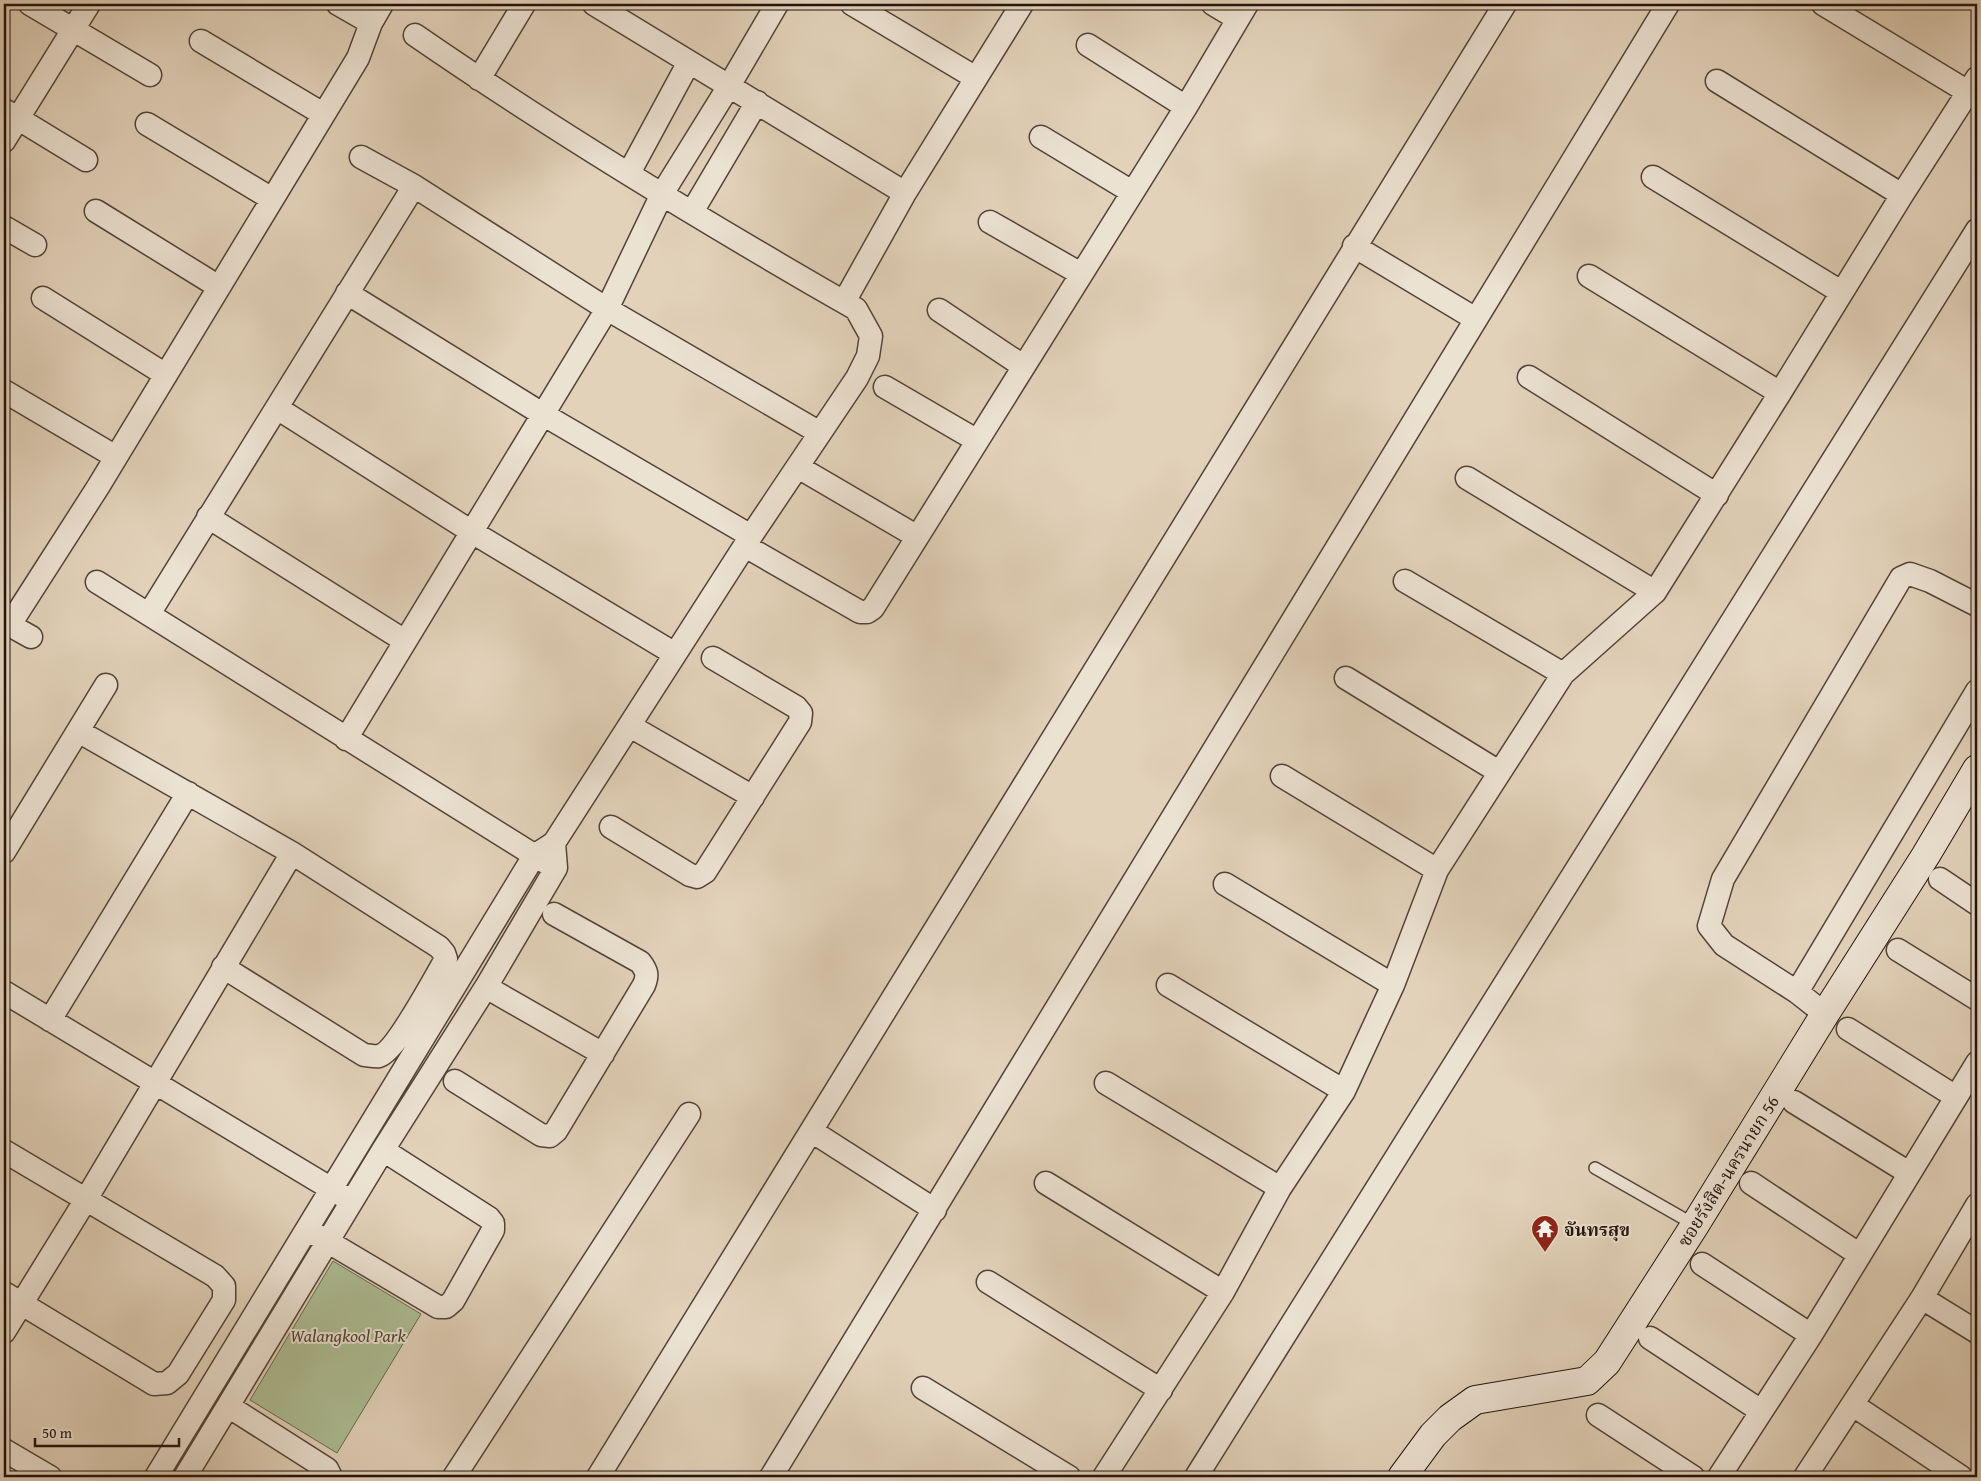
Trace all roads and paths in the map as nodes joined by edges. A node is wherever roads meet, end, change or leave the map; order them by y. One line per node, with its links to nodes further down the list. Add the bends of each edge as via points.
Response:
1 (30, 4): 16 (street)
2 (89, 4): 16 (street)
3 (338, 4): 15 (street)
4 (382, 4): 15 (street)
5 (524, 4): 23 (street)
6 (594, 4): 20 (street)
7 (778, 4): 26 (street)
8 (852, 4): 22 (street)
9 (1022, 4): 22 (street)
10 (1213, 4): 14 (street)
11 (1504, 4): 50 (street)
12 (1668, 4): 60 (street)
13 (1823, 4): 25 (street)
14 (1243, 12): 28 (street)
15 (371, 24): 30 (street, via 358,58)
16 (73, 30): 21 (street); 29 (street)
17 (415, 35): 23 (street)
18 (201, 41): 30 (street)
19 (1088, 45): 28 (street)
20 (689, 62): 26 (street); 36 (street)
21 (150, 75)
22 (976, 78): 40 (street)
23 (479, 79): 36 (street)
24 (1717, 81): 42 (street)
25 (1973, 85): 42 (street)
26 (729, 86): 27 (street); 41 (street)
27 (756, 102): 40 (street); 45 (street)
28 (1186, 107): 39 (street)
29 (11, 114): 33 (street); 35 (street)
30 (324, 114): 43 (street)
31 (147, 124): 43 (street)
32 (1041, 138): 39 (street)
33 (4, 141)
34 (361, 157): 38 (street)
35 (86, 160)
36 (629, 174): 41 (street)
37 (1653, 177): 54 (street)
38 (414, 186): 55 (street); 58 (street)
39 (1132, 192): 51 (street)
40 (905, 193): 57 (street)
41 (662, 194): 45 (street); 58 (street)
42 (1902, 195): 54 (street)
43 (272, 199): 53 (street)
44 (96, 211): 53 (street)
45 (692, 212): 57 (street)
46 (990, 222): 51 (street)
47 (4, 228): 49 (street)
48 (1977, 230): 174 (street)
49 (35, 245)
50 (1354, 246): 60 (street); 132 (street)
51 (1080, 274): 61 (street)
52 (1590, 276): 66 (street)
53 (219, 287): 62 (street)
54 (1841, 292): 66 (street)
55 (347, 293): 67 (street); 68 (street)
56 (43, 298): 62 (street)
57 (844, 302): 69 (street, via 856,309 872,336 868,356)
58 (607, 309): 68 (street); 69 (street)
59 (939, 310): 61 (street)
60 (1474, 318): 144 (street)
61 (1023, 366): 70 (street)
62 (166, 375): 71 (street)
63 (1529, 376): 74 (street)
64 (885, 387): 70 (street)
65 (4, 391): 71 (street)
66 (1780, 393): 74 (street)
67 (276, 408): 75 (street); 76 (street)
68 (544, 415): 76 (street); 78 (street)
69 (820, 433): 72 (street)
70 (976, 440): 77 (street)
71 (116, 457): 84 (street)
72 (798, 467): 77 (street); 78 (street)
73 (1467, 478): 81 (street)
74 (1717, 495): 81 (street)
75 (208, 517): 83 (street); 86 (street)
76 (472, 532): 86 (street); 87 (street)
77 (916, 536): 78 (street, via 873,608 867,612 860,612)
78 (748, 541): 87 (street)
79 (1405, 581): 89 (street)
80 (97, 582): 83 (street)
81 (1655, 592): 89 (street)
82 (1977, 605): 118 (street, via 1930,581 1910,574 1901,578 1723,879 1709,926 1724,945)
83 (149, 614): 95 (street)
84 (7, 624): 85 (street)
85 (31, 637)
86 (406, 641): 95 (street)
87 (675, 654): 93 (street)
88 (714, 658): 100 (street, via 801,713 800,722)
89 (1563, 674): 97 (street)
90 (1346, 678): 97 (street)
91 (106, 684): 94 (street)
92 (1977, 691): 118 (street)
93 (630, 726): 100 (street); 102 (street)
94 (78, 731): 99 (street); 103 (street)
95 (346, 739): 105 (street)
96 (1977, 769): 120 (street, ซอยรังสิต-นครนายก 56)
97 (1499, 772): 107 (street)
98 (1282, 776): 107 (street)
99 (188, 793): 104 (street); 121 (street)
100 (753, 796): 101 (street, via 705,872 697,876 690,875)
101 (611, 827)
102 (554, 843): 105 (street); 106 (street)
103 (4, 852)
104 (292, 853): 113 (street); 113 (street, via 444,953 446,959 403,1031 389,1050 379,1056 364,1055)
105 (534, 856): 106 (street); 140 (street)
106 (556, 868): 116 (street)
107 (1437, 870): 114 (street)
108 (1940, 879): 110 (street)
109 (1225, 884): 114 (street)
110 (1977, 904)
111 (554, 914): 123 (street, via 640,962 646,969 648,976 644,985)
112 (1898, 950): 119 (street)
113 (223, 967): 126 (street)
114 (1393, 984): 128 (street)
115 (1168, 985): 128 (street)
116 (486, 987): 123 (street); 133 (street)
117 (4, 992): 121 (street)
118 (1797, 992): 120 (street)
119 (1977, 999)
120 (1825, 1014): 145 (street, ซอยรังสิต-นครนายก 56)
121 (50, 1020): 126 (street)
122 (1848, 1029): 129 (street)
123 (603, 1054): 125 (street, via 550,1136 541,1135)
124 (1977, 1063): 129 (street)
125 (455, 1081)
126 (154, 1083): 140 (street); 141 (street)
127 (1106, 1083): 139 (street)
128 (1344, 1091): 139 (street)
129 (1956, 1097): 136 (street)
130 (1794, 1102): 136 (street)
131 (689, 1114): 169 (street)
132 (813, 1132): 144 (street); 170 (street)
133 (383, 1150): 142 (street); 147 (street, via 493,1223 493,1230 453,1301 446,1307 438,1307)
134 (4, 1151): 141 (street)
135 (1595, 1168): 145 (lane)
136 (1909, 1173): 148 (street)
137 (1046, 1183): 151 (street)
138 (1751, 1183): 148 (street)
139 (1280, 1188): 151 (street)
140 (332, 1189): 142 (street); 146 (street)
141 (85, 1201): 152 (street); 152 (street, via 215,1276 224,1286 224,1300 178,1374 167,1383 154,1384)
142 (352, 1201): 147 (street)
143 (1977, 1206): 153 (street)
144 (935, 1210): 171 (street)
145 (1695, 1225): 175 (street, ซอยรังสิต-นครนายก 56, via 1607,1362 1587,1380 1475,1400 1433,1435)
146 (307, 1229): 147 (street); 166 (street)
147 (328, 1241): 161 (street)
148 (1860, 1255): 156 (street)
149 (1702, 1264): 156 (street)
150 (988, 1282): 159 (street)
151 (1223, 1292): 159 (street)
152 (12, 1298): 154 (street)
153 (1922, 1298): 155 (street); 160 (street)
154 (4, 1332)
155 (1977, 1332)
156 (1811, 1335): 162 (street)
157 (1650, 1338): 162 (street)
158 (923, 1388): 172 (street)
159 (1161, 1390): 173 (street)
160 (1853, 1405): 178 (street); 179 (street)
161 (228, 1406): 167 (street); 168 (street, via 327,1469)
162 (1761, 1411): 177 (street)
163 (1598, 1414): 176 (street)
164 (4, 1450): 165 (street)
165 (50, 1477)
166 (156, 1477)
167 (185, 1477)
168 (331, 1477)
169 (454, 1477)
170 (598, 1477)
171 (771, 1477)
172 (1069, 1477)
173 (1104, 1477)
174 (1196, 1477)
175 (1402, 1477)
176 (1693, 1477)
177 (1719, 1477)
178 (1805, 1477)
179 (1962, 1477)

